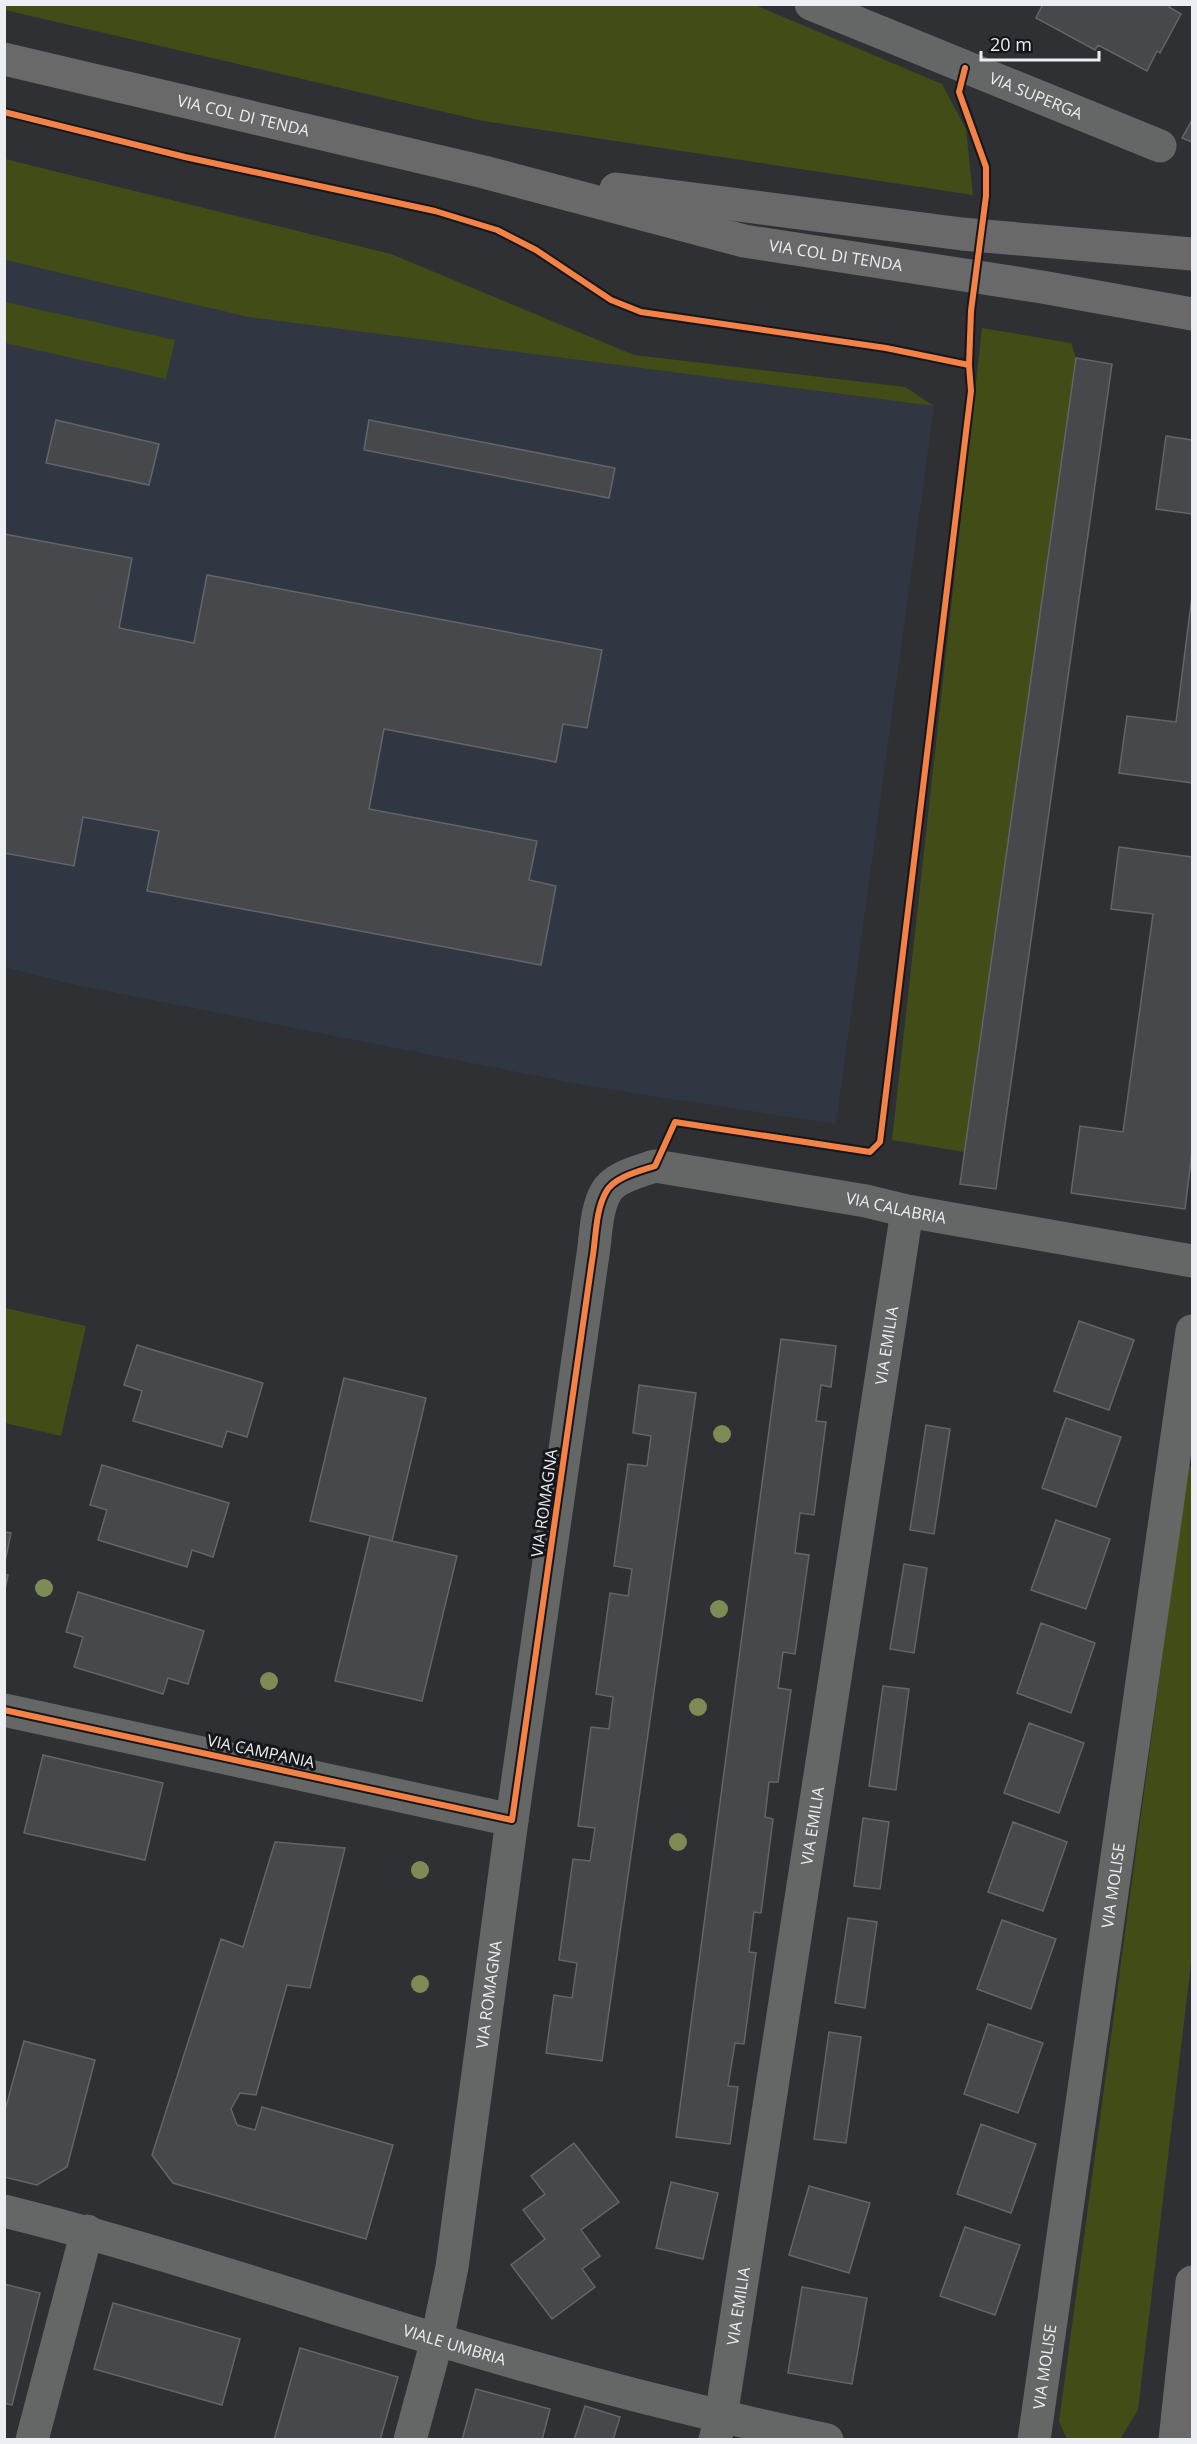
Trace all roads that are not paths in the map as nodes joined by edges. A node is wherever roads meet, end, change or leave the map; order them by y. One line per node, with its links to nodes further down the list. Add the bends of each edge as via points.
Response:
1 (811, 4): 3 (street, VIA SUPERGA)
2 (4, 59): 4 (main road, VIA COL DI TENDA)
3 (1160, 146)
4 (484, 172): 5 (main road, VIA COL DI TENDA, via 962,234); 6 (main road, VIA COL DI TENDA, via 744,241)
5 (1192, 254)
6 (1192, 314)
7 (606, 1191): 8 (street, VIA CALABRIA, via 622,1178 655,1166); 12 (street, VIA ROMAGNA, via 592,1262)
8 (907, 1211): 9 (street, VIA CALABRIA); 17 (street, VIA EMILIA)
9 (1192, 1261)
10 (1192, 1331): 21 (street, VIA MOLISE)
11 (4, 1710): 12 (street, VIA CAMPANIA)
12 (512, 1820): 16 (street, VIA ROMAGNA, via 452,2267)
13 (4, 2211): 14 (street, VIALE UMBRIA)
14 (87, 2231): 16 (street, VIALE UMBRIA); 18 (street)
15 (1192, 2282): 22 (main road)
16 (437, 2340): 17 (street, VIALE UMBRIA); 19 (street, VIA ROMAGNA)
17 (718, 2428): 20 (street, VIALE UMBRIA)
18 (32, 2439)
19 (410, 2439)
20 (827, 2439)
21 (1034, 2439)
22 (1175, 2439)

